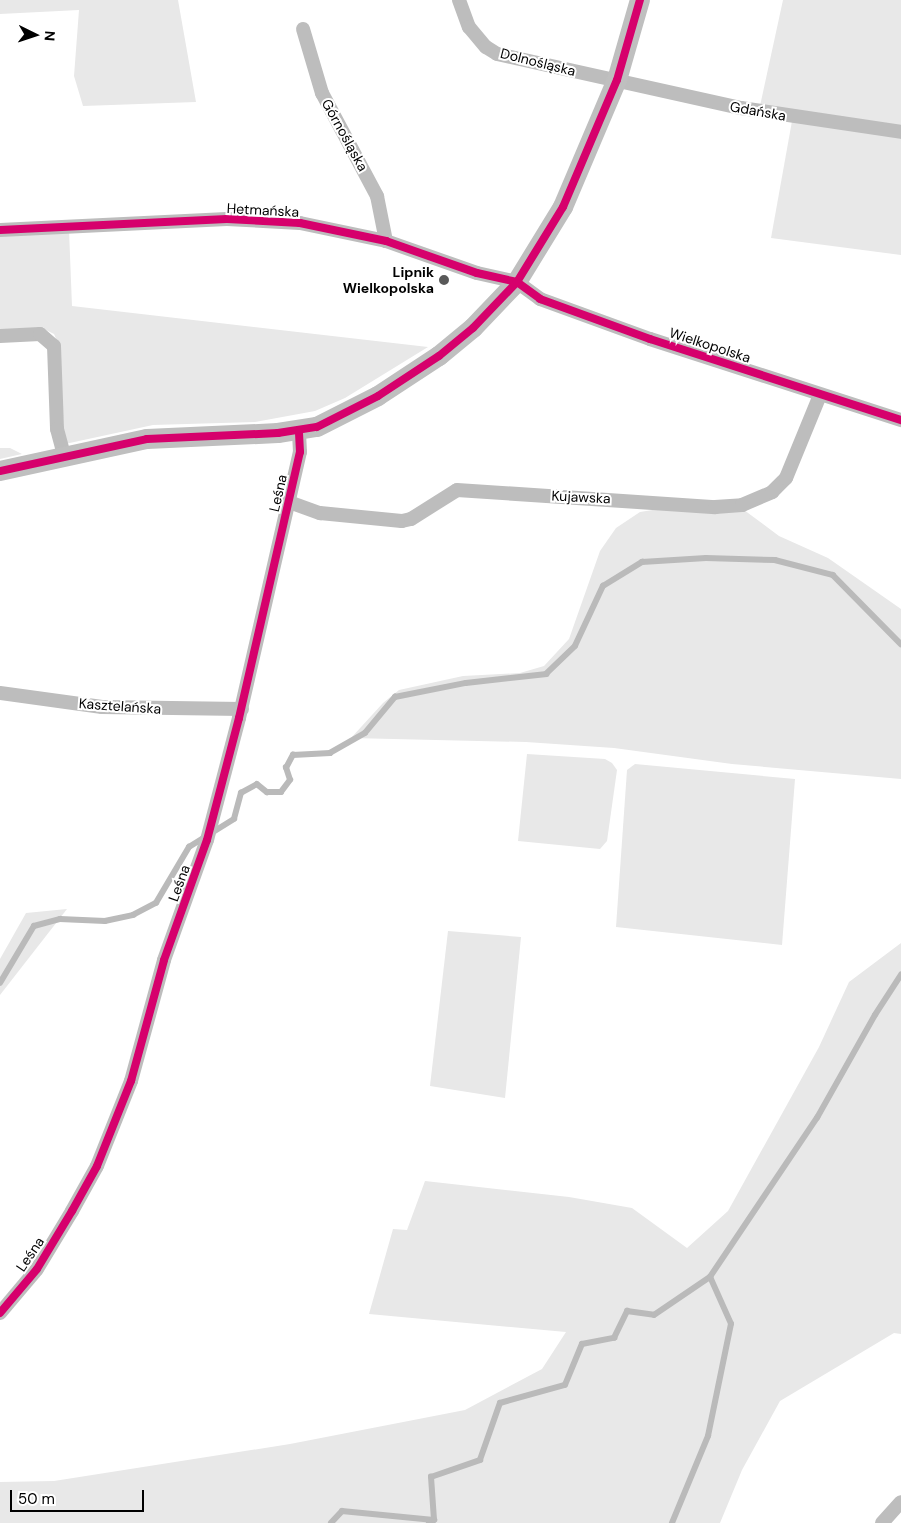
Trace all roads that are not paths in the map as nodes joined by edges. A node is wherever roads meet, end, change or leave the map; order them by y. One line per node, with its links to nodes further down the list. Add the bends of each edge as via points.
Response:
1 (459, 0): 4 (street, Dolnośląska, via 472,32 498,54)
2 (640, 0): 4 (street)
3 (303, 29): 7 (street, Górnośląska, via 322,93 377,196)
4 (617, 80): 5 (street, Gdańska, via 741,108); 8 (street, via 563,207)
5 (901, 132)
6 (0, 230): 7 (street, Hetmańska, via 228,219 300,223)
7 (386, 241): 8 (street, Hetmańska)
8 (517, 282): 10 (street, Wielkopolska, via 540,299); 12 (street, via 473,328 412,375 343,416)
9 (0, 336): 13 (street, via 40,334 54,346 57,429)
10 (820, 395): 11 (street, Wielkopolska); 15 (street, Kujawska, via 786,478 772,492 742,505 715,507 457,490 411,519 402,521 320,513)
11 (901, 420)
12 (299, 431): 13 (street, via 147,438); 15 (street, Leśna, via 300,452)
13 (64, 456): 14 (street)
14 (0, 472)
15 (289, 502): 17 (street, Leśna)
16 (0, 693): 17 (street, Kasztelańska, via 102,707)
17 (242, 710): 18 (street, Leśna, via 213,820 164,960 131,1081 100,1159 37,1269)
18 (0, 1313)
19 (901, 1502): 20 (street)
20 (882, 1523)

